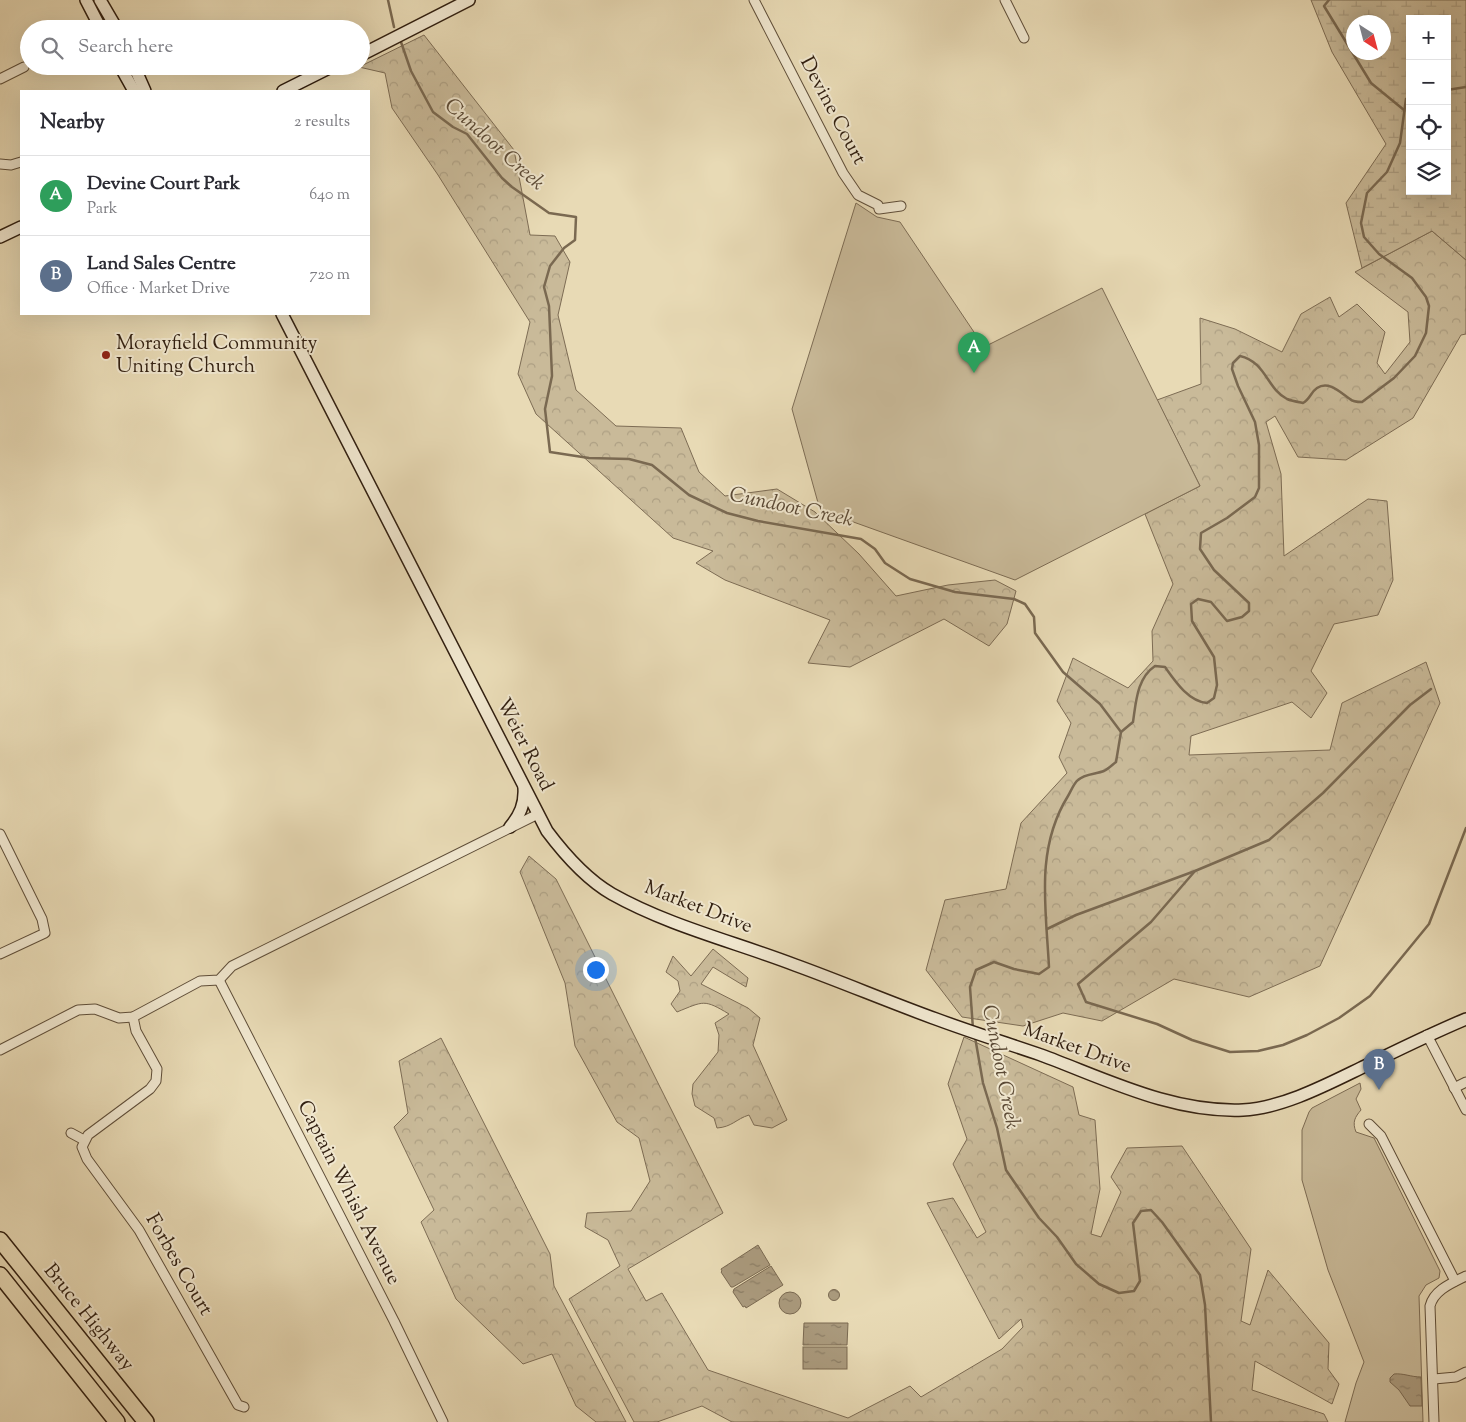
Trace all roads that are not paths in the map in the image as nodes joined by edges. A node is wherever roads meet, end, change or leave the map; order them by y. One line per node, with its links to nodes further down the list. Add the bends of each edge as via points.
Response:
1 (86, 0): 6 (street)
2 (100, 0): 7 (street)
3 (469, 0): 9 (street)
4 (754, 0): 22 (street, Devine Court, via 843,173 858,195 878,204 879,209)
5 (1004, 0): 8 (street)
6 (96, 20)
7 (112, 20)
8 (1024, 38)
9 (370, 50)
10 (20, 69): 15 (street)
11 (125, 75): 16 (street)
12 (138, 75): 17 (street)
13 (315, 75): 18 (street)
14 (324, 75): 19 (street)
15 (0, 80)
16 (133, 90)
17 (145, 90)
18 (285, 90)
19 (295, 90)
20 (20, 162): 21 (street)
21 (0, 164)
22 (901, 206)
23 (20, 227): 24 (street)
24 (0, 237)
25 (283, 315): 26 (street, Weier Road)
26 (523, 786): 27 (street, Weier Road); 28 (street, via 522,808)
27 (538, 814): 28 (street, Weier Road); 34 (street, Market Drive, via 547,831 579,868 610,892 651,913 1162,1100 1208,1109 1245,1110 1285,1102)
28 (510, 827): 31 (street, Weier Road, via 232,966)
29 (0, 834): 30 (street, via 46,933)
30 (0, 954)
31 (219, 980): 32 (street, via 200,981); 51 (street, Captain Whish Avenue)
32 (133, 1017): 35 (street, via 118,1018 95,1009 78,1010); 41 (street, via 136,1031 157,1069 156,1081)
33 (1466, 1020): 34 (street, Market Drive)
34 (1427, 1035): 37 (street)
35 (0, 1050)
36 (1466, 1082): 37 (street)
37 (1454, 1088): 38 (street)
38 (1466, 1110)
39 (1369, 1124): 45 (street, via 1381,1136)
40 (71, 1133): 41 (street)
41 (84, 1140): 48 (street, Forbes Court, via 82,1146 87,1159 139,1230 238,1405)
42 (0, 1240): 50 (highway, Bruce Highway)
43 (0, 1275): 49 (highway, Bruce Highway)
44 (1466, 1276): 45 (street)
45 (1455, 1281): 47 (street, via 1439,1291 1430,1306)
46 (1466, 1372): 47 (street, via 1456,1377)
47 (1434, 1379): 52 (street)
48 (244, 1407)
49 (117, 1422)
50 (146, 1422)
51 (443, 1422)
52 (1434, 1422)

